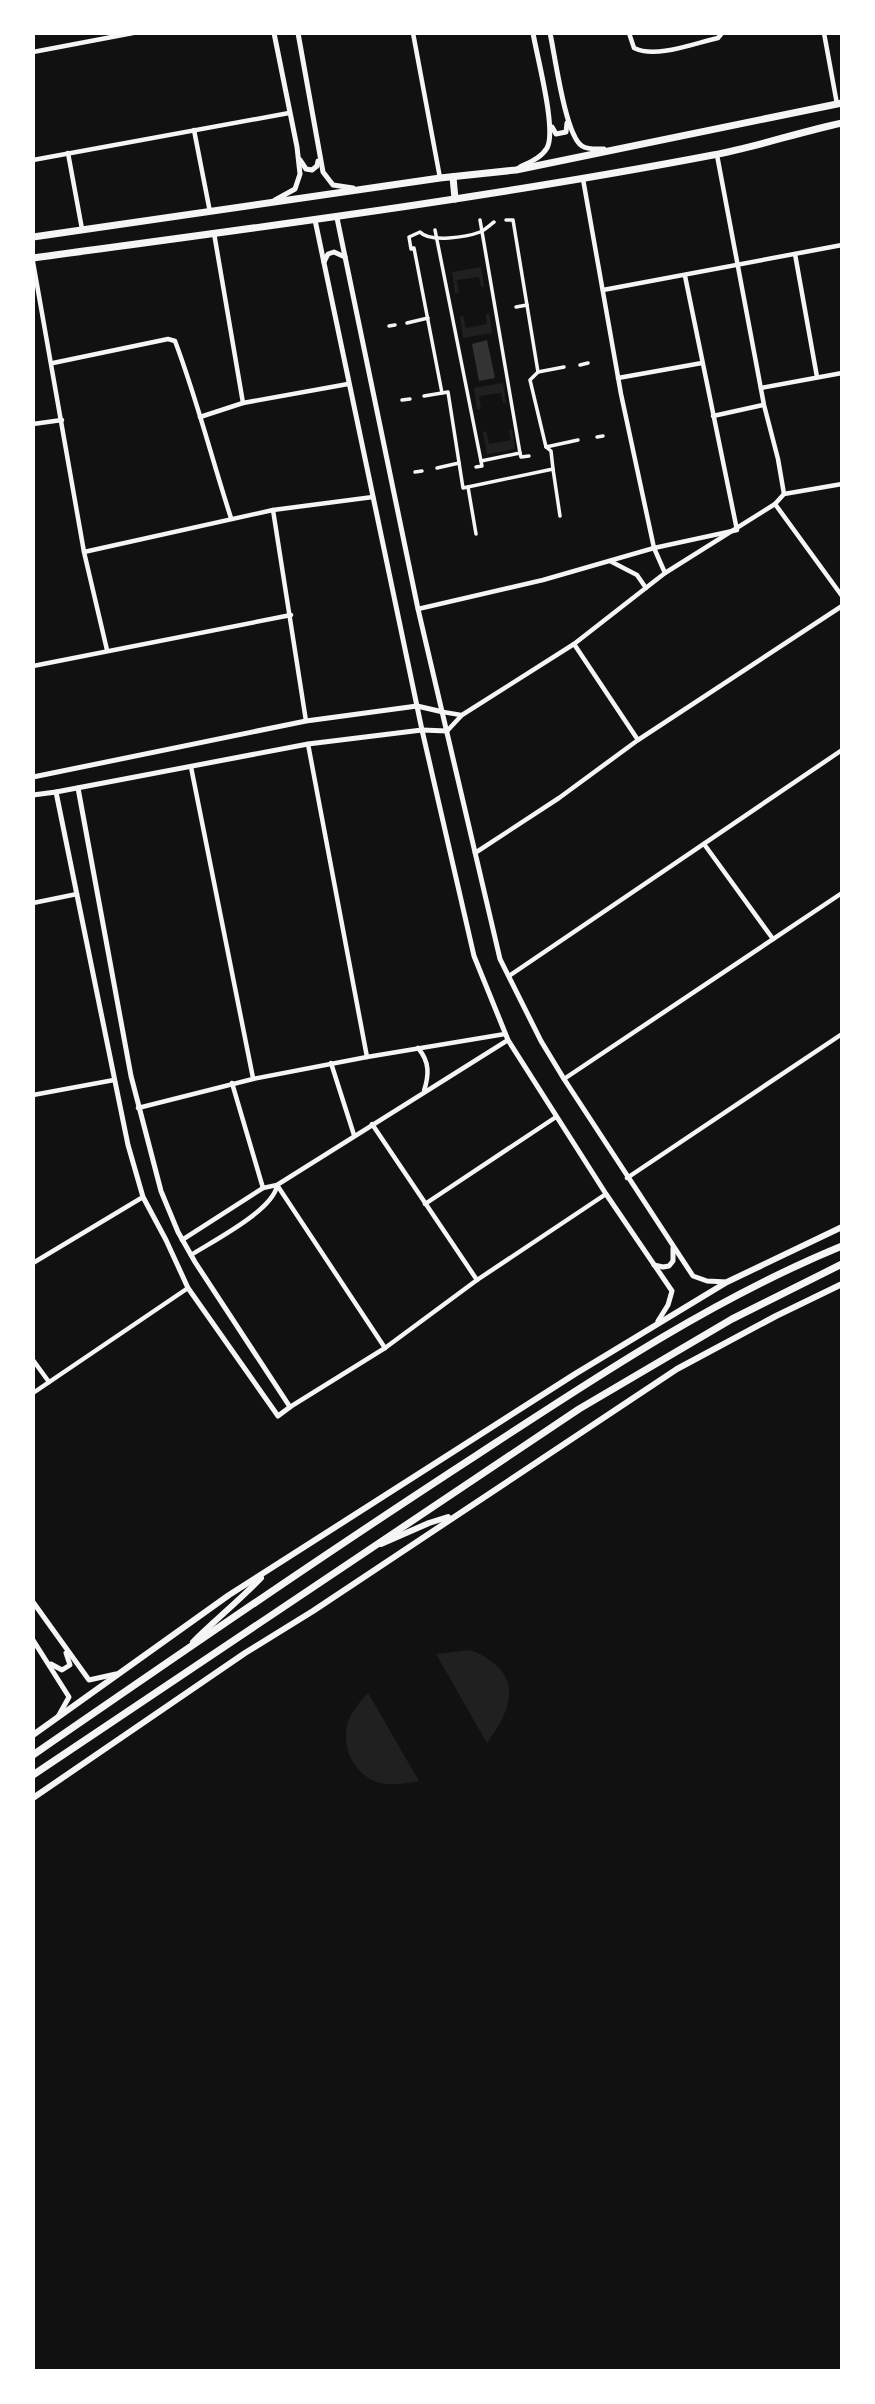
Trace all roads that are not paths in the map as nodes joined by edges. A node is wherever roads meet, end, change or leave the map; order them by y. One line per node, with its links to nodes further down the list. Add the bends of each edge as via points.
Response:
1 (134, 33): 10 (street)
2 (274, 33): 14 (street)
3 (298, 33): 18 (street)
4 (414, 33): 26 (street)
5 (533, 33): 15 (street)
6 (551, 33): 13 (street)
7 (629, 33): 8 (street, via 634,48 642,52 719,38)
8 (722, 33)
9 (824, 33): 12 (street)
10 (108, 36): 11 (street)
11 (33, 52)
12 (839, 103): 20 (main road)
13 (565, 106): 15 (street, via 567,128 562,135 553,130); 20 (street, via 581,146)
14 (289, 113): 17 (street); 19 (street)
15 (548, 114): 24 (street, via 547,149)
16 (842, 123): 22 (main road)
17 (194, 130): 21 (street); 31 (street)
18 (317, 142): 19 (street, via 317,166 312,170 301,162); 28 (street, via 323,172 333,185)
19 (297, 147): 30 (street, via 299,182)
20 (621, 149): 24 (main road)
21 (68, 153): 23 (street); 37 (street)
22 (717, 154): 27 (main road); 48 (street)
23 (33, 160)
24 (516, 170): 25 (main road)
25 (453, 177): 26 (main road); 29 (main road)
26 (439, 178): 28 (main road)
27 (583, 179): 29 (main road); 52 (street)
28 (370, 190): 30 (main road)
29 (455, 199): 32 (main road)
30 (273, 202): 31 (main road)
31 (210, 212): 37 (main road)
32 (337, 218): 33 (main road); 45 (street)
33 (315, 219): 40 (main road); 47 (street)
34 (480, 220): 39 (street)
35 (506, 220): 53 (street, via 513,220)
36 (495, 222): 39 (street)
37 (82, 229): 41 (main road)
38 (435, 230): 42 (street)
39 (482, 231): 42 (street); 68 (street)
40 (214, 233): 46 (main road); 74 (street)
41 (33, 237)
42 (437, 239): 49 (street); 55 (street, via 420,232 409,237)
43 (842, 245): 44 (street)
44 (795, 254): 48 (street); 64 (street)
45 (345, 257): 47 (street, via 334,251); 112 (street)
46 (33, 260): 57 (street)
47 (324, 264): 67 (street)
48 (738, 265): 51 (street); 69 (street)
49 (443, 270): 50 (street); 88 (street)
50 (437, 271)
51 (685, 276): 52 (street); 59 (street)
52 (603, 290): 65 (street)
53 (527, 305): 54 (street); 62 (street)
54 (516, 307)
55 (430, 322): 56 (street); 70 (street)
56 (407, 323)
57 (53, 363): 77 (street, via 175,341); 78 (street)
58 (588, 363): 60 (street)
59 (702, 363): 65 (street); 76 (street)
60 (580, 365)
61 (564, 367): 62 (street)
62 (538, 372): 83 (street, via 530,380)
63 (842, 373): 64 (street)
64 (817, 377): 69 (street)
65 (618, 378): 105 (street)
66 (515, 383): 68 (street)
67 (348, 384): 74 (street); 98 (street)
68 (508, 384): 85 (street)
69 (761, 388): 75 (street)
70 (442, 393): 71 (street); 89 (street, via 448,392)
71 (424, 396)
72 (410, 398): 73 (street)
73 (402, 400)
74 (243, 403): 77 (street)
75 (764, 405): 76 (street); 97 (street)
76 (713, 416): 103 (street)
77 (200, 417): 102 (street)
78 (62, 419): 79 (street); 106 (street)
79 (33, 424)
80 (603, 436): 81 (street)
81 (597, 437)
82 (578, 440): 83 (street)
83 (546, 447): 84 (street)
84 (551, 451): 86 (street); 92 (street)
85 (520, 453): 87 (street); 88 (street)
86 (543, 453)
87 (529, 456)
88 (481, 461): 90 (street, via 482,466)
89 (459, 463): 91 (street); 96 (street, via 463,488)
90 (476, 467)
91 (437, 468)
92 (553, 469): 96 (street); 101 (street)
93 (422, 471): 94 (street)
94 (415, 472)
95 (842, 484): 97 (street)
96 (468, 487): 104 (street)
97 (784, 494): 99 (street)
98 (373, 496): 100 (street); 117 (street)
99 (775, 504): 103 (street); 110 (street)
100 (273, 510): 102 (street); 113 (street)
101 (560, 516)
102 (231, 519): 106 (street)
103 (737, 530): 105 (street); 108 (street)
104 (476, 534)
105 (654, 548): 107 (street); 108 (street)
106 (84, 552): 115 (street)
107 (610, 560): 109 (street, via 637,575); 112 (street)
108 (665, 573): 109 (street)
109 (646, 588): 114 (street)
110 (842, 596)
111 (842, 606): 123 (street)
112 (418, 609): 118 (street)
113 (291, 615): 115 (street); 120 (street)
114 (574, 644): 119 (street); 123 (street)
115 (107, 650): 116 (street)
116 (33, 666)
117 (417, 706): 118 (street); 120 (street); 121 (street)
118 (443, 712): 119 (street); 122 (street)
119 (462, 715): 122 (street)
120 (306, 721): 127 (street)
121 (422, 730): 122 (street); 124 (street); 139 (street, via 474,956)
122 (447, 732): 132 (street)
123 (638, 740): 132 (street)
124 (308, 744): 126 (street); 141 (street)
125 (842, 750): 131 (street)
126 (191, 767): 128 (street); 143 (street)
127 (33, 777)
128 (78, 788): 129 (street); 149 (street)
129 (57, 792): 130 (street); 134 (street)
130 (33, 795)
131 (704, 845): 136 (street); 137 (street)
132 (475, 854): 137 (street, via 500,959)
133 (842, 893): 136 (street)
134 (77, 894): 135 (street); 145 (street)
135 (33, 903)
136 (773, 939): 144 (street)
137 (509, 976): 144 (street)
138 (842, 1034): 153 (street)
139 (506, 1037): 140 (street); 147 (street); 150 (street)
140 (418, 1048): 141 (street); 147 (street, via 429,1077)
141 (367, 1057): 142 (street)
142 (331, 1063): 143 (street); 152 (street)
143 (253, 1079): 146 (street)
144 (564, 1079): 153 (street)
145 (114, 1080): 148 (street); 157 (street)
146 (232, 1083): 149 (street); 155 (street)
147 (423, 1092): 151 (street)
148 (33, 1095)
149 (138, 1108): 160 (street, via 161,1191)
150 (556, 1117): 156 (street); 158 (street)
151 (372, 1124): 152 (street); 158 (street)
152 (354, 1135): 154 (street)
153 (627, 1178): 161 (street)
154 (277, 1185): 155 (street); 165 (street, via 266,1206); 174 (street)
155 (263, 1188): 160 (street)
156 (606, 1195): 168 (street); 169 (street)
157 (143, 1197): 164 (street); 166 (street)
158 (425, 1204): 169 (street)
159 (842, 1227): 170 (main road)
160 (182, 1240): 163 (street)
161 (673, 1246): 168 (street, via 669,1266); 170 (street, via 693,1276)
162 (842, 1246): 185 (main road, via 626,1358)
163 (187, 1248): 164 (street); 165 (street)
164 (172, 1252): 172 (street)
165 (191, 1255): 178 (street)
166 (33, 1264)
167 (842, 1264): 180 (main road, via 645,1369)
168 (654, 1265): 173 (street, via 672,1291)
169 (477, 1280): 174 (street)
170 (727, 1282): 173 (main road)
171 (842, 1284): 179 (main road, via 677,1369)
172 (188, 1288): 176 (street); 178 (street, via 278,1416)
173 (659, 1321): 181 (main road)
174 (385, 1348): 178 (street)
175 (33, 1360): 176 (street)
176 (49, 1382): 177 (street)
177 (33, 1393)
178 (290, 1408)
179 (454, 1516): 180 (main road); 192 (main road)
180 (366, 1550): 191 (main road)
181 (270, 1569): 185 (main road); 187 (main road)
182 (33, 1602): 184 (street)
183 (33, 1640): 186 (street)
184 (65, 1648): 186 (street, via 70,1665 62,1670); 187 (street, via 89,1679)
185 (185, 1650): 190 (main road)
186 (48, 1663): 188 (street, via 69,1697)
187 (122, 1672): 188 (main road)
188 (57, 1719): 189 (main road)
189 (33, 1735)
190 (33, 1755)
191 (33, 1775)
192 (33, 1798)

